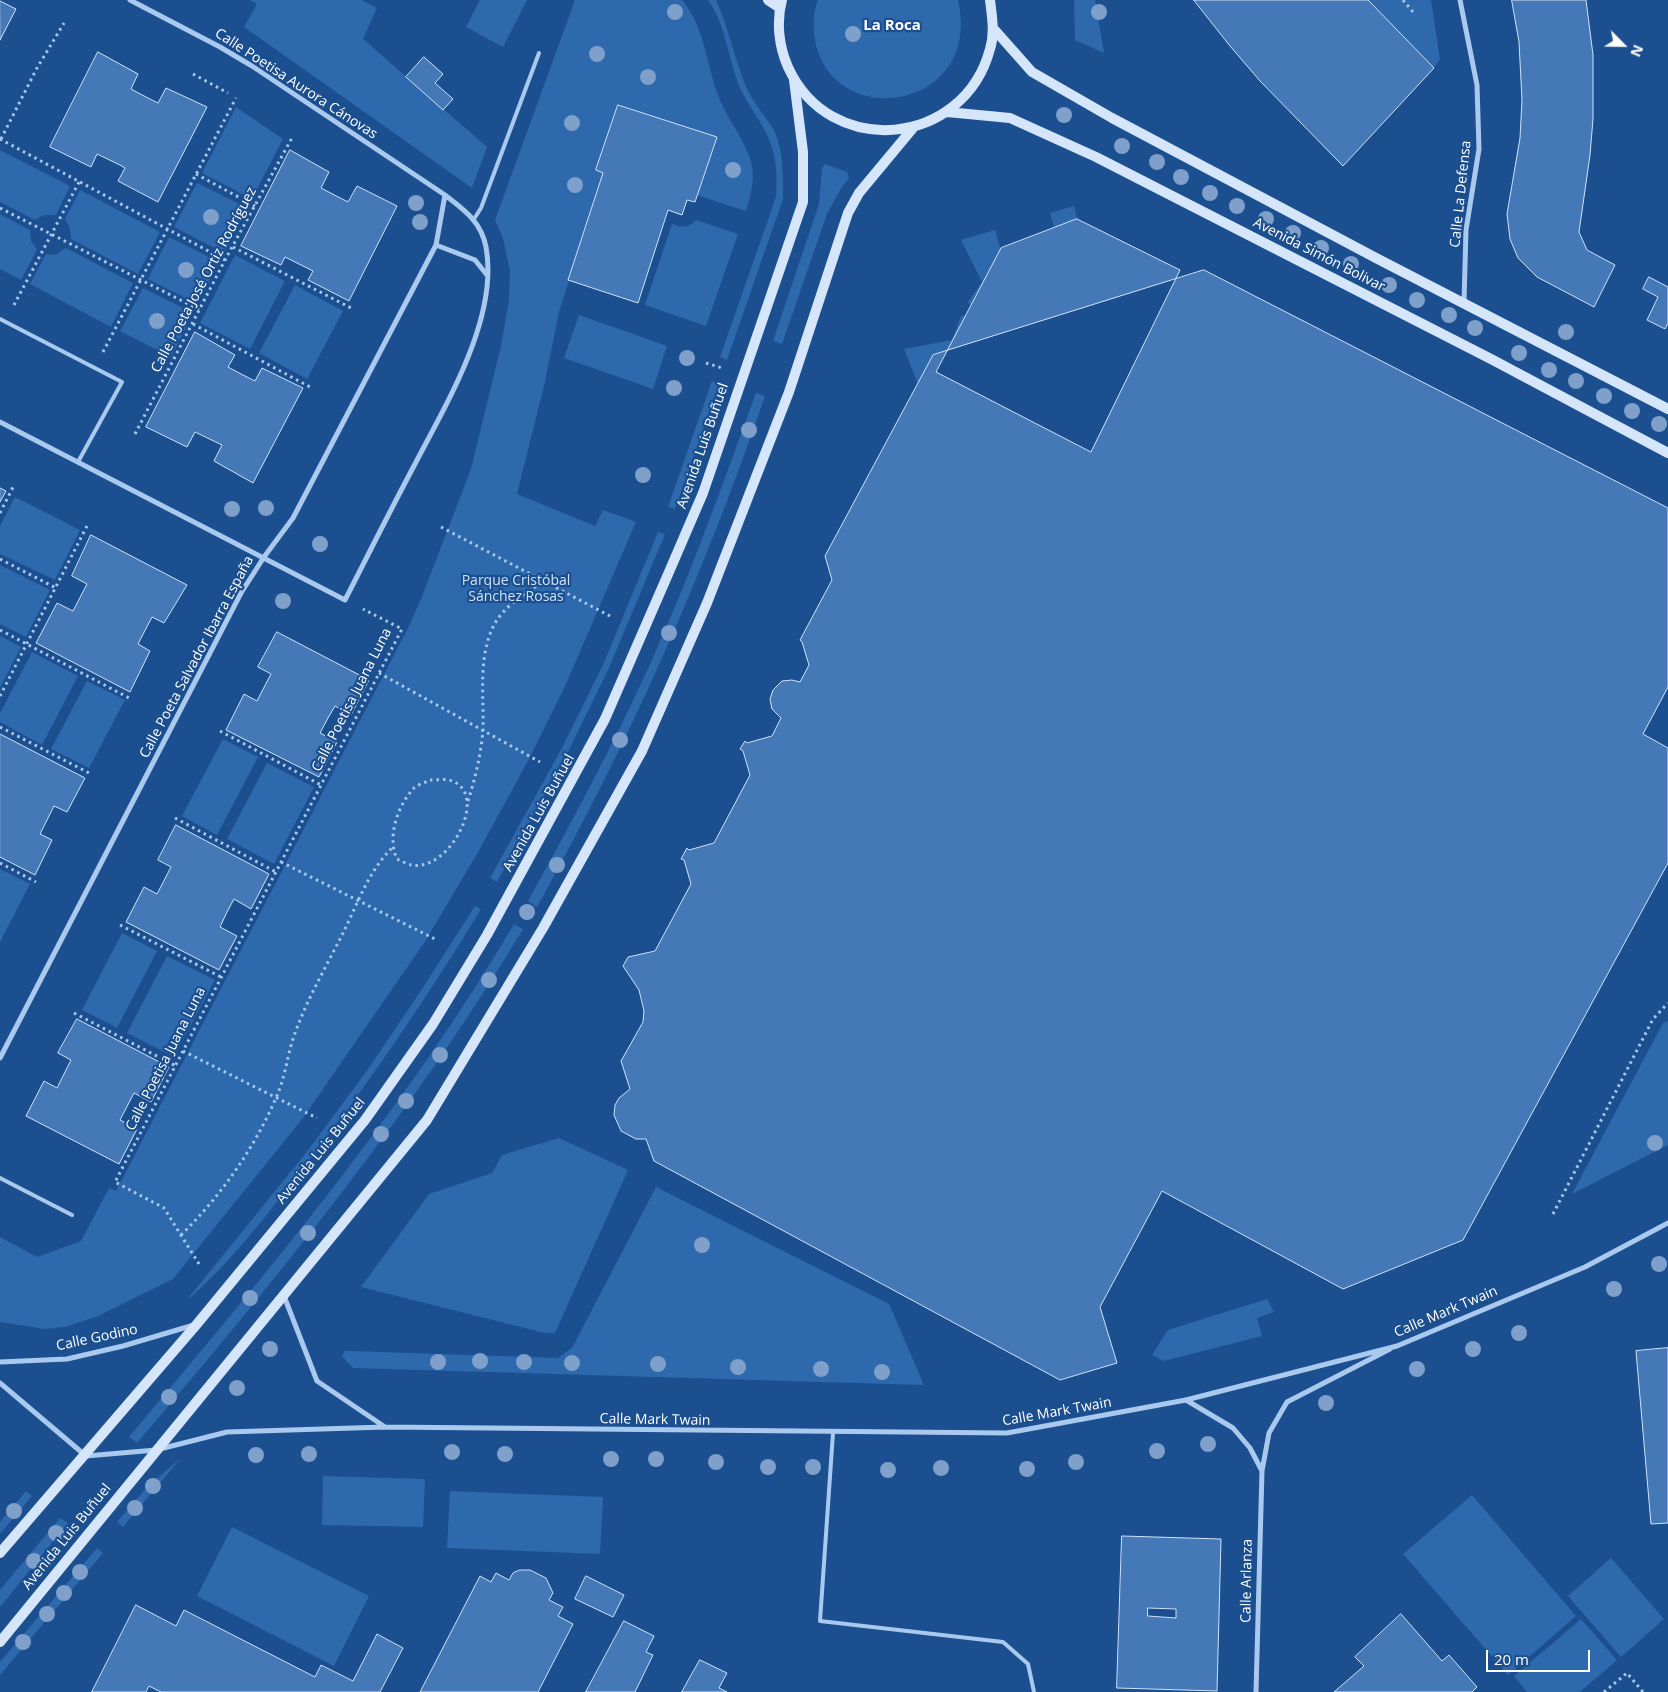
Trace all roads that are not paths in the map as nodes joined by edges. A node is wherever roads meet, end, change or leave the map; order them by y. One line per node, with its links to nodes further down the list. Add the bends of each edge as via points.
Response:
1 (130, 0): 11 (street, Calle Poetisa Aurora Cánovas, via 220,46)
2 (768, 0): 5 (main road)
3 (990, 0): 6 (main road)
4 (1460, 0): 15 (street, Calle La Defensa, via 1477,85 1479,149 1466,230)
5 (781, 4): 8 (main road, via 779,33 784,57)
6 (993, 28): 9 (main road, via 991,48 984,66 962,99); 15 (main road, Avenida Simón Bolivar, via 1032,72 1112,118)
7 (539, 53): 12 (lane, via 481,208)
8 (794, 80): 10 (main road, via 816,106 845,124 879,131); 27 (main road, Avenida Luis Buñuel, via 803,152 803,202 703,493 605,719 504,905 433,1024 365,1120)
9 (947, 112): 10 (main road); 19 (main road, Avenida Simón Bolivar, via 1010,118 1096,157 1492,359)
10 (913, 128): 26 (main road, Avenida Luis Buñuel, via 859,193 848,213 785,401 707,603 642,751 556,904 427,1120)
11 (445, 195): 12 (street); 13 (street, Calle Poeta Salvador Ibarra España)
12 (474, 219): 14 (street, via 486,246)
13 (436, 246): 14 (street, via 475,260); 21 (street, Calle Poeta Salvador Ibarra España, via 294,518)
14 (488, 275): 21 (street, via 482,309 463,372 345,600)
15 (1464, 302): 17 (main road, Avenida Simón Bolivar)
16 (0, 318): 20 (lane, via 122,382)
17 (1668, 409)
18 (0, 422): 20 (street)
19 (1668, 453)
20 (78, 462): 21 (street)
21 (264, 557): 22 (street, Calle Poeta Salvador Ibarra España, via 242,593)
22 (0, 1058)
23 (0, 1178): 24 (lane)
24 (72, 1215)
25 (1668, 1223): 28 (street, Calle Mark Twain, via 1585,1267)
26 (284, 1296): 32 (street, via 316,1381); 34 (main road, Avenida Luis Buñuel)
27 (197, 1324): 29 (street, Calle Godino, via 67,1359); 35 (main road, Avenida Luis Buñuel)
28 (1397, 1346): 31 (street, Calle Mark Twain); 36 (street, Calle Arlanza, via 1287,1402 1268,1433)
29 (0, 1362)
30 (0, 1383): 35 (street)
31 (1186, 1400): 33 (street, Calle Mark Twain, via 1007,1433); 36 (street, Calle Arlanza, via 1233,1428 1250,1448)
32 (386, 1428): 33 (street, Calle Mark Twain); 34 (street, Calle Mark Twain, via 227,1432)
33 (833, 1433): 39 (lane, via 820,1621 1003,1642 1028,1664)
34 (156, 1450): 35 (street); 38 (main road, Avenida Luis Buñuel)
35 (86, 1456): 37 (main road, Avenida Luis Buñuel)
36 (1262, 1472): 40 (street, Calle Arlanza)
37 (0, 1554)
38 (0, 1642)
39 (1034, 1692)
40 (1256, 1692)

